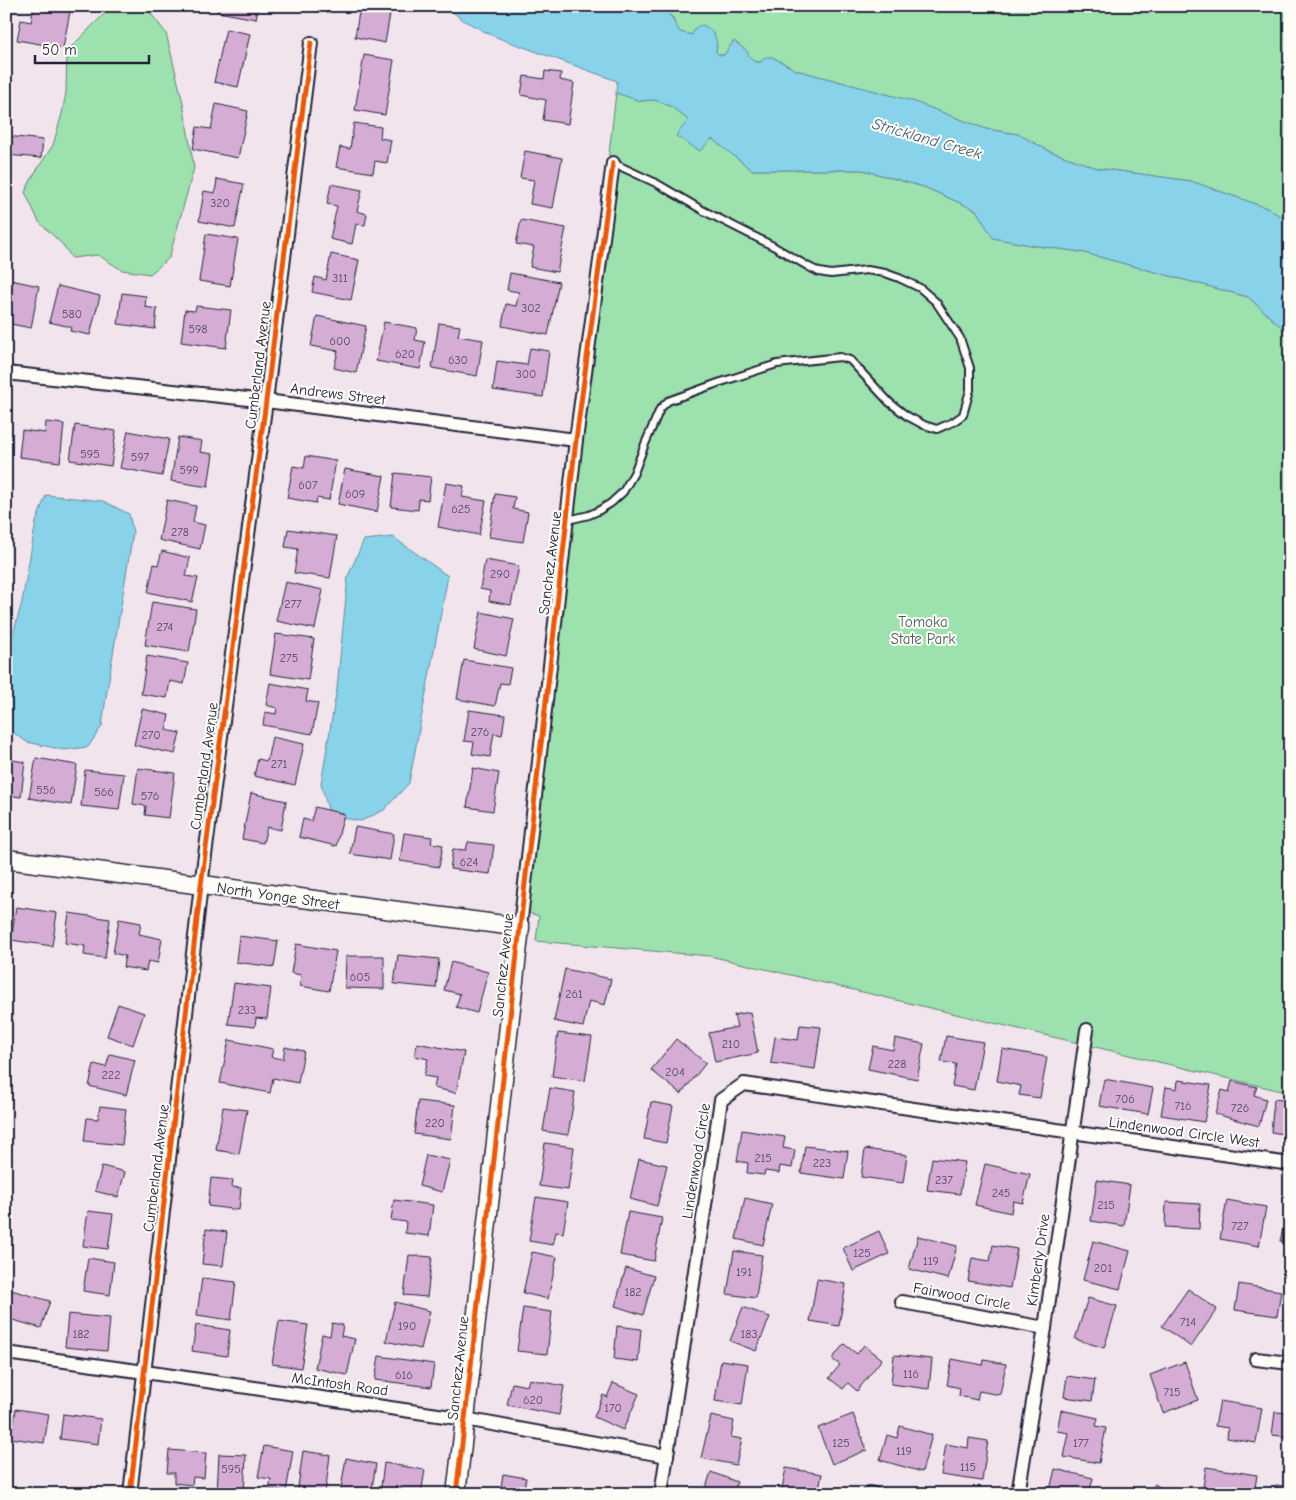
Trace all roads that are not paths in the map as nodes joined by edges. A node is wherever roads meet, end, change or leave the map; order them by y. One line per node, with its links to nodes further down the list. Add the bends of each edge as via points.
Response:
1 (311, 42): 4 (street, Cumberland Avenue)
2 (613, 163): 5 (street, Sanchez Avenue); 6 (lane, via 819,272 867,270 900,278 920,288 936,302 960,338 970,368 970,390 962,415 936,429 907,416 889,402 850,360 840,356 777,364 718,382 668,401 660,409 623,492 598,511)
3 (6, 373): 4 (street, Andrews Street)
4 (266, 401): 5 (street, Andrews Street); 8 (street, Cumberland Avenue)
5 (576, 440): 6 (street, Sanchez Avenue)
6 (568, 520): 9 (street, Sanchez Avenue)
7 (6, 859): 8 (street, North Yonge Street)
8 (201, 885): 9 (street, North Yonge Street); 18 (street, Cumberland Avenue)
9 (520, 927): 19 (street, Sanchez Avenue)
10 (1087, 1030): 11 (street, Kimberly Drive)
11 (1073, 1132): 12 (street, Lindenwood Circle West); 14 (street, Kimberly Drive); 20 (street, Lindenwood Circle, via 744,1084 721,1100)
12 (1290, 1164)
13 (902, 1302): 14 (street, Fairwood Circle)
14 (1045, 1328): 24 (street, Kimberly Drive)
15 (6, 1353): 18 (street, McIntosh Road)
16 (1256, 1359): 17 (street)
17 (1290, 1364)
18 (145, 1372): 19 (street, McIntosh Road); 21 (street, Cumberland Avenue)
19 (465, 1419): 20 (street, McIntosh Road); 22 (street, Sanchez Avenue)
20 (667, 1456): 23 (street, Lindenwood Circle)
21 (130, 1494)
22 (456, 1494)
23 (661, 1494)
24 (1018, 1494)

